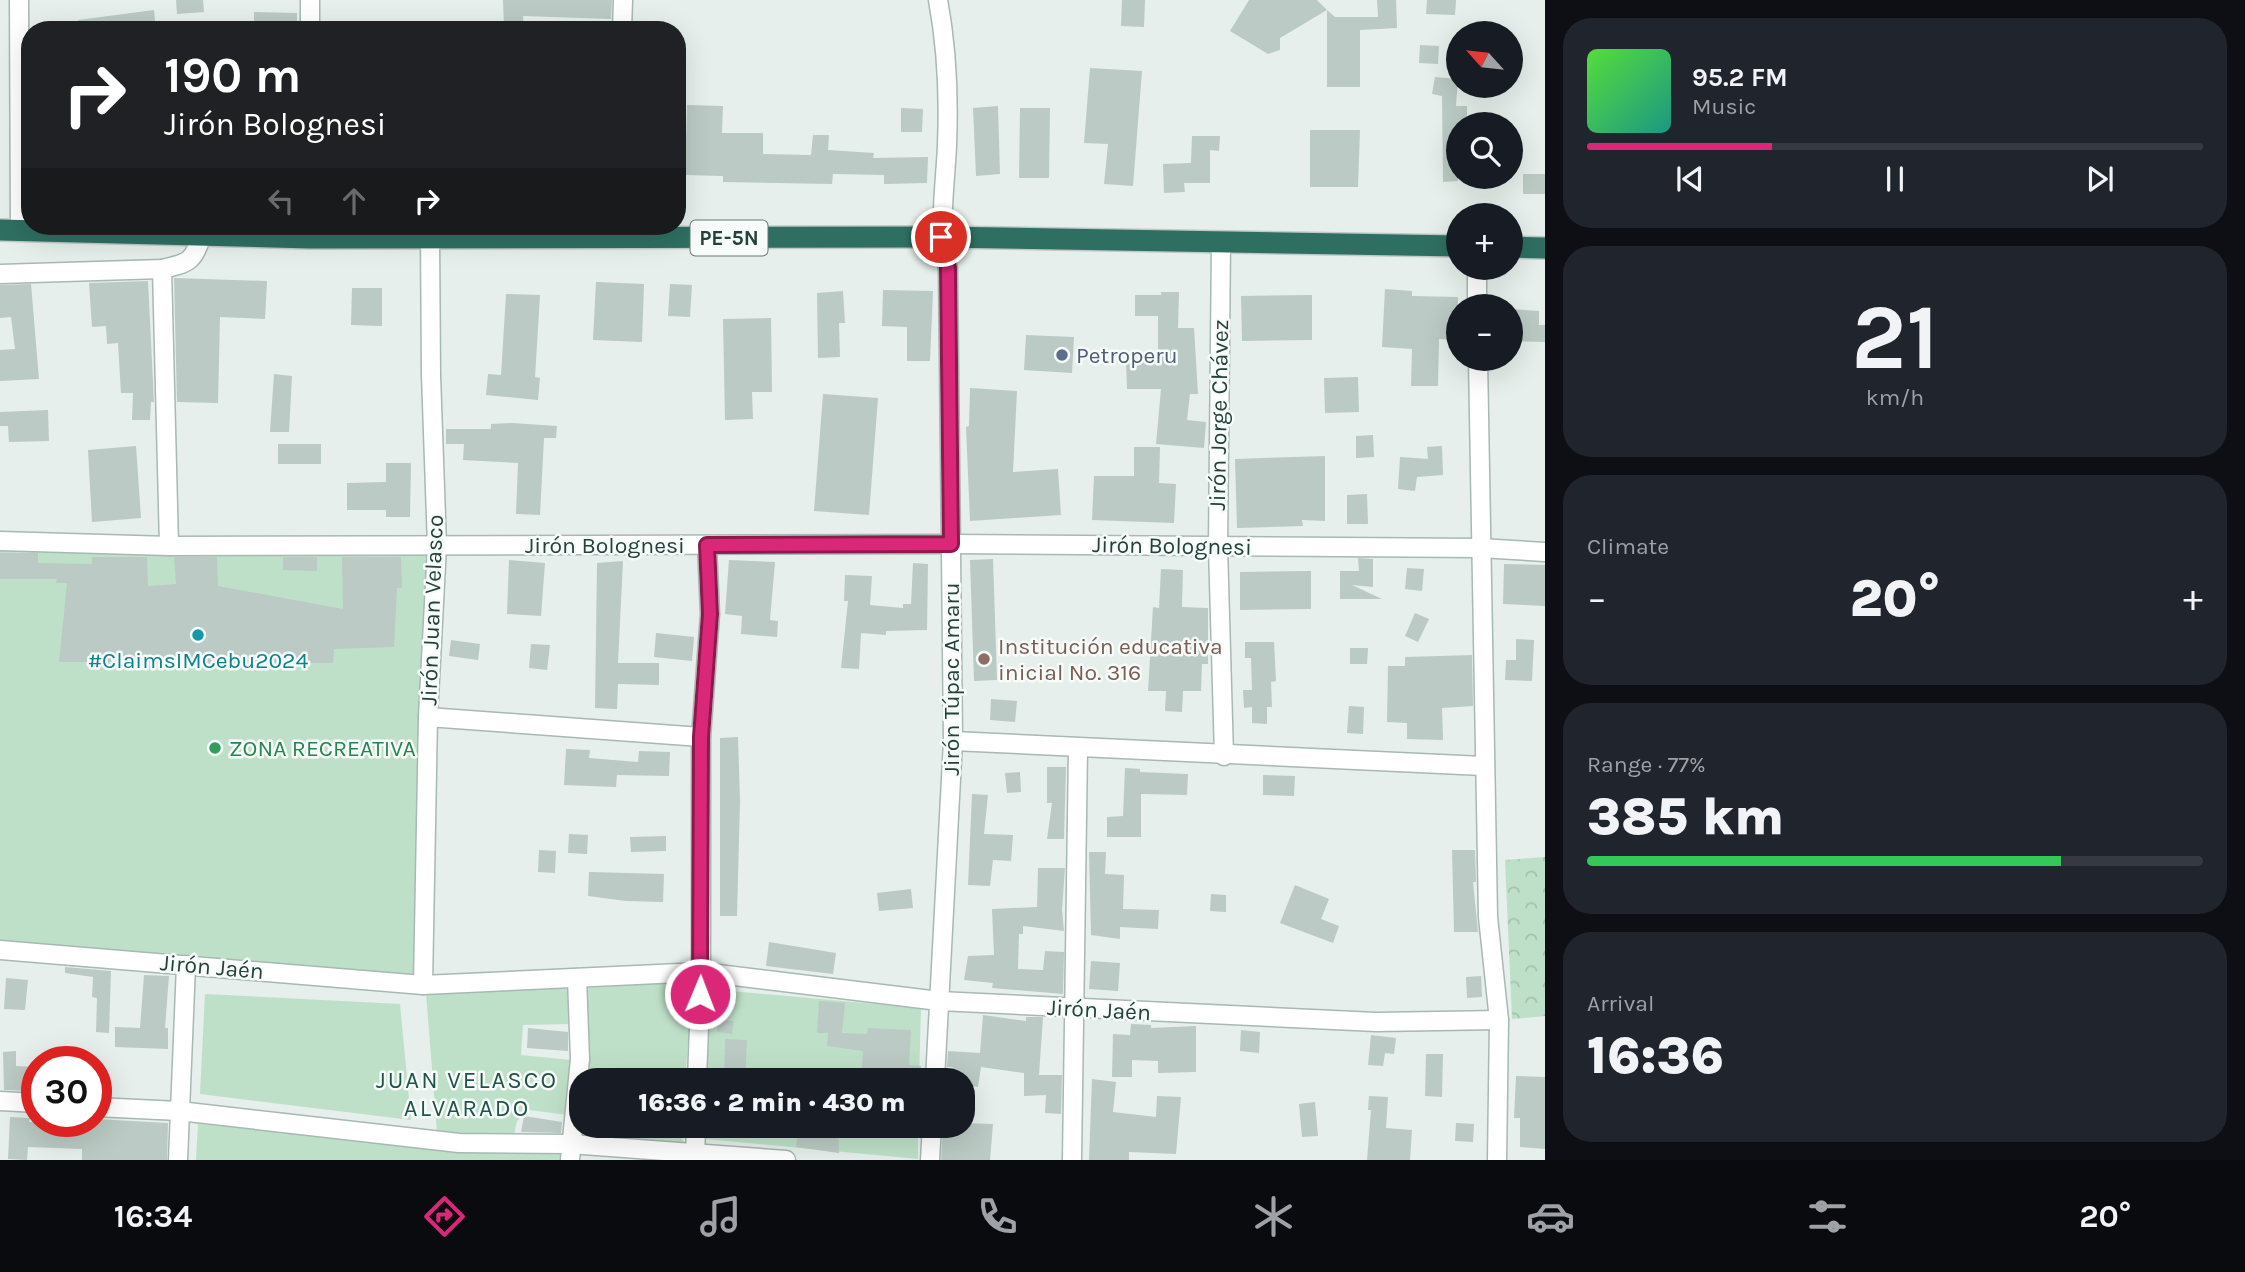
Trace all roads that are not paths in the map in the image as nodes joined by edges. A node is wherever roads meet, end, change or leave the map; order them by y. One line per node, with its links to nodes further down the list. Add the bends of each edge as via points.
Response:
1 (19, 0): 7 (street)
2 (310, 0): 5 (street)
3 (623, 0): 6 (street)
4 (938, 0): 13 (street, Jirón Túpac Amaru, via 947,50)
5 (310, 21)
6 (622, 21)
7 (10, 230)
8 (686, 233): 13 (highway, PE-5N)
9 (202, 235): 18 (street, via 195,256)
10 (400, 235): 12 (highway, PE-5N)
11 (476, 235): 12 (highway, PE-5N)
12 (430, 236): 25 (street, Jirón Juan Velasco)
13 (941, 237): 14 (highway, PE-5N); 22 (street, Jirón Túpac Amaru, via 948,268)
14 (1221, 241): 15 (highway, PE-5N); 26 (street, Jirón Jorge Chávez)
15 (1446, 246)
16 (1523, 247): 17 (highway)
17 (1545, 248)
18 (162, 269): 19 (street); 24 (street)
19 (0, 274)
20 (1478, 371): 27 (street)
21 (0, 541): 24 (street, Jirón Bolognesi)
22 (951, 544): 23 (street, Jirón Bolognesi); 26 (street, Jirón Bolognesi); 31 (street, Jirón Túpac Amaru)
23 (707, 545): 25 (street, Jirón Bolognesi); 30 (street, via 710,614)
24 (169, 546): 25 (street, Jirón Bolognesi)
25 (437, 546): 29 (street, Jirón Juan Velasco)
26 (1218, 547): 27 (street, Jirón Bolognesi); 33 (street, Jirón Jorge Chávez)
27 (1480, 548): 28 (street, Jirón Bolognesi); 34 (street)
28 (1545, 552)
29 (428, 717): 30 (street); 39 (street, Jirón Juan Velasco)
30 (701, 737): 37 (street)
31 (953, 741): 32 (street); 40 (street, Jirón Túpac Amaru)
32 (1078, 748): 33 (street); 41 (street)
33 (1224, 756): 34 (street)
34 (1483, 766): 42 (street, via 1488,917)
35 (0, 950): 36 (street, Jirón Jaén)
36 (186, 965): 39 (street, Jirón Jaén); 48 (street)
37 (701, 972): 38 (street, Jirón Jaén); 40 (street, Jirón Jaén); 43 (street)
38 (577, 978): 39 (street, Jirón Jaén); 51 (street, via 580,1059)
39 (423, 985)
40 (939, 1001): 41 (street, Jirón Jaén); 44 (street, Jirón Túpac Amaru)
41 (1075, 1009): 42 (street, Jirón Jaén, via 1376,1022); 56 (street)
42 (1499, 1020): 57 (street)
43 (697, 1068)
44 (936, 1068)
45 (0, 1101): 46 (street)
46 (21, 1102)
47 (112, 1108): 48 (street)
48 (179, 1111): 51 (street); 53 (street)
49 (695, 1138): 52 (street)
50 (931, 1138): 55 (street)
51 (570, 1152): 52 (street)
52 (695, 1157): 54 (street)
53 (178, 1160)
54 (786, 1160)
55 (930, 1160)
56 (1072, 1160)
57 (1497, 1160)

